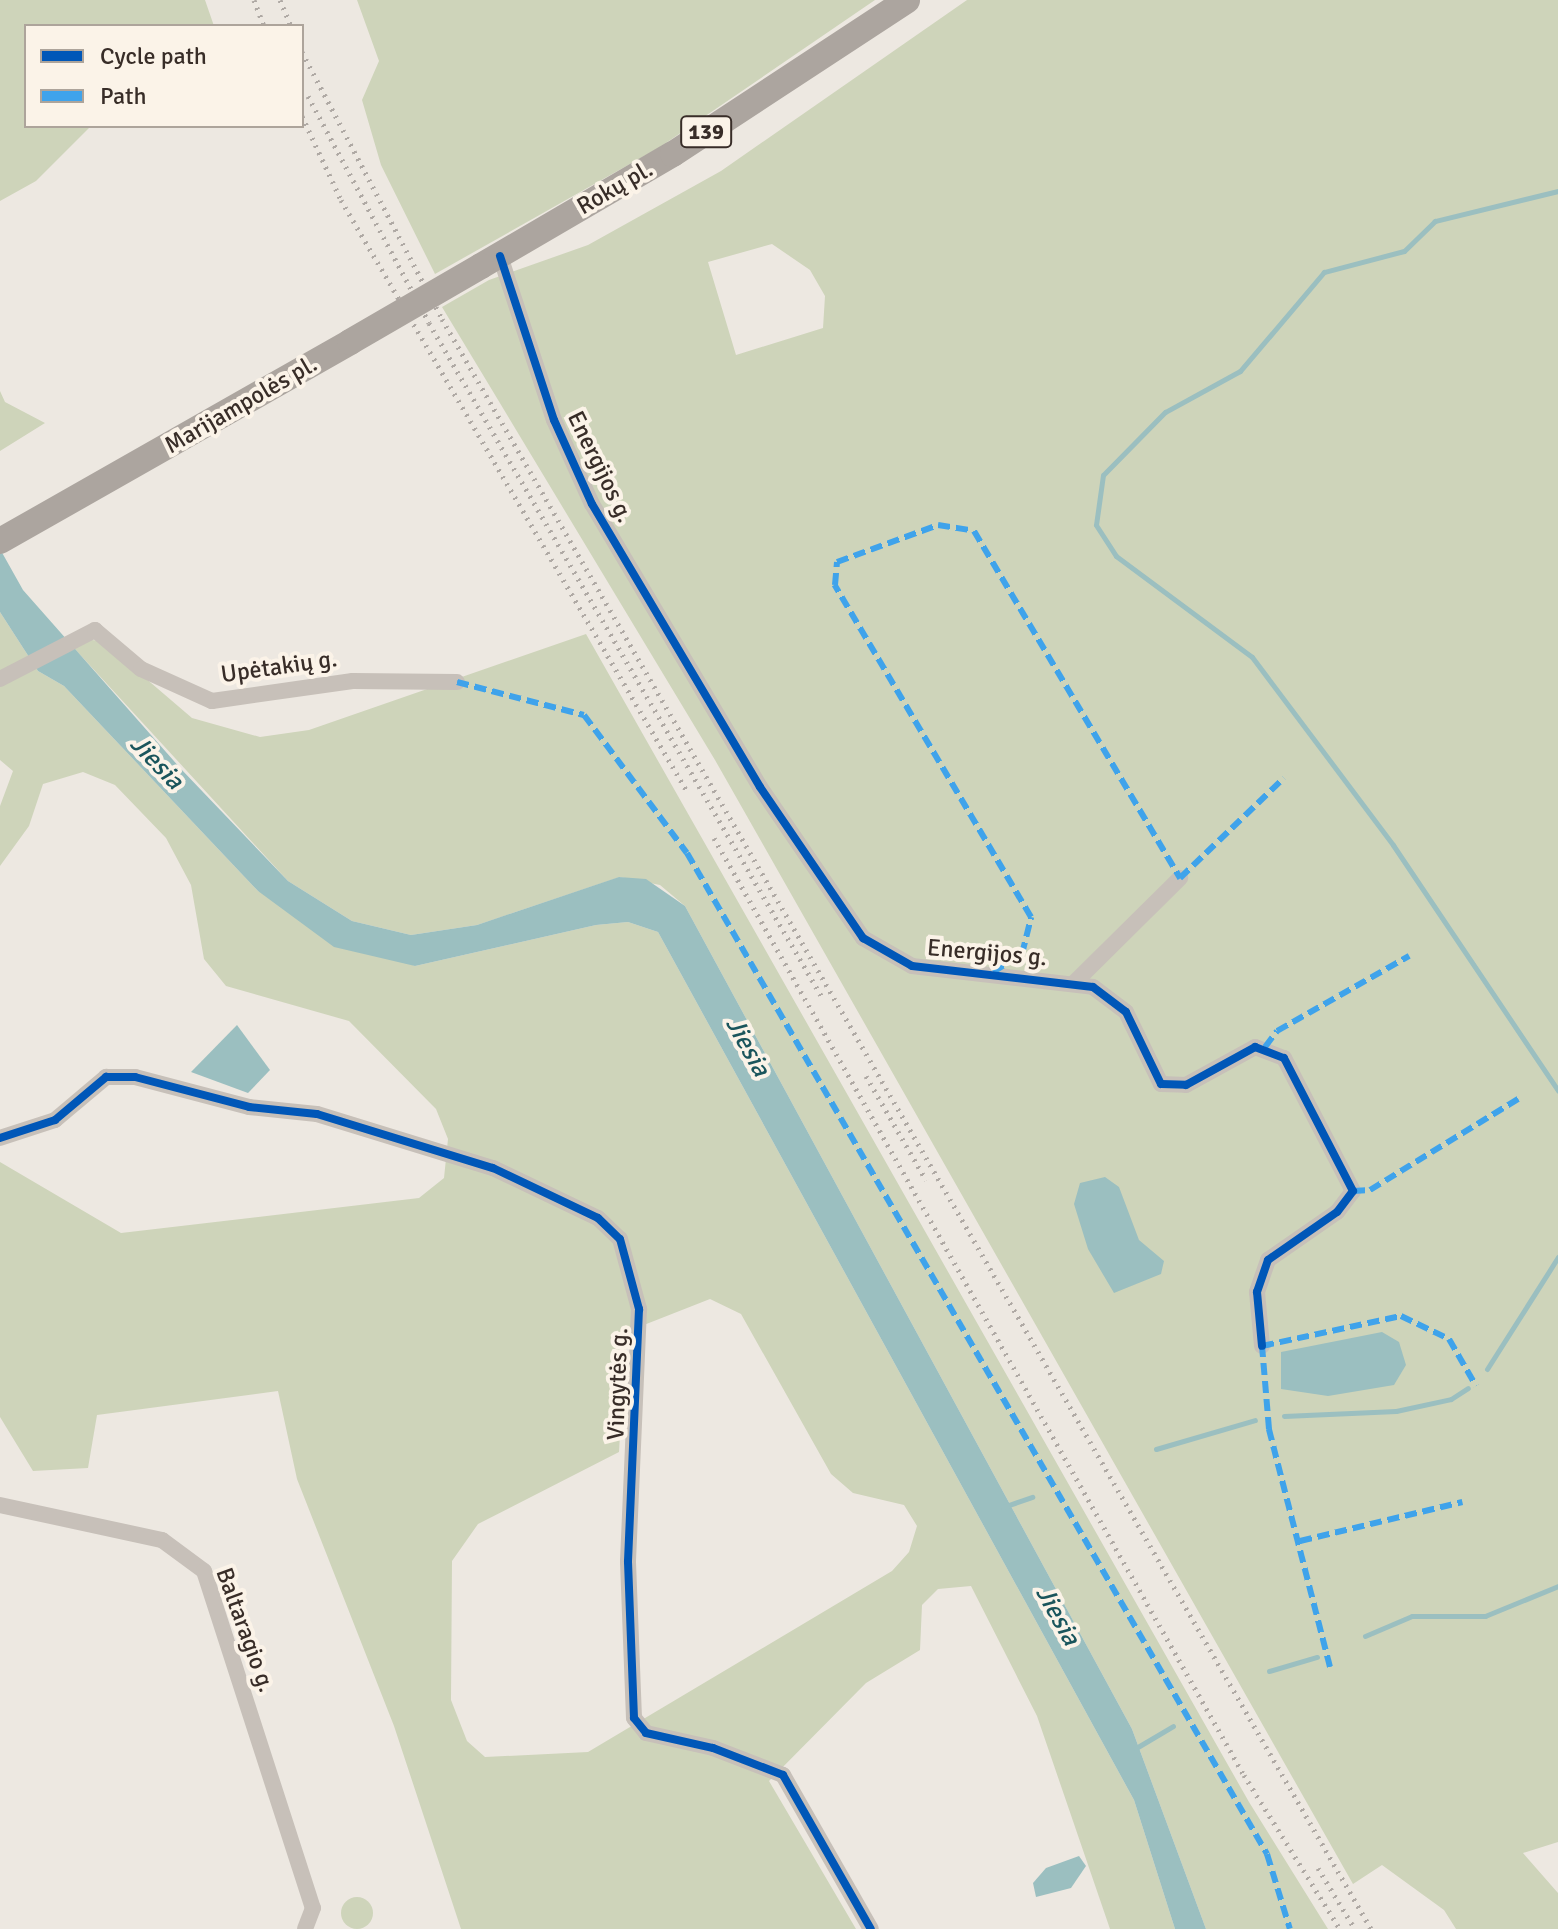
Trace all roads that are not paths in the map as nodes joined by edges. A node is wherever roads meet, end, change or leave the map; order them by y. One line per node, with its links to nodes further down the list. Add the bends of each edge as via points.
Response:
1 (907, 0): 2 (main road, Rokų pl. / 139, via 673,154)
2 (490, 261): 3 (main road, Marijampolės pl. / 139, bridge); 7 (street, Energijos g., via 592,504 848,922 878,949 912,966)
3 (0, 541)
4 (0, 679): 5 (street, Upėtakių g., via 95,630 141,669 212,701 353,681)
5 (457, 682)
6 (1180, 878): 7 (street)
7 (1075, 982): 9 (street, Energijos g., via 1126,1012 1161,1084 1186,1085 1246,1049 1275,1050 1346,1165 1350,1199 1280,1249 1261,1273)
8 (0, 1138): 12 (street, Vingytės g., via 55,1120 106,1077 135,1077 249,1107 317,1114 493,1168 598,1218 620,1239 639,1309 628,1562 634,1718 646,1733 713,1748 783,1775)
9 (1262, 1346)
10 (0, 1505): 11 (street, Baltaragio g., via 162,1540 204,1571 313,1908)
11 (305, 1929)
12 (871, 1929)

